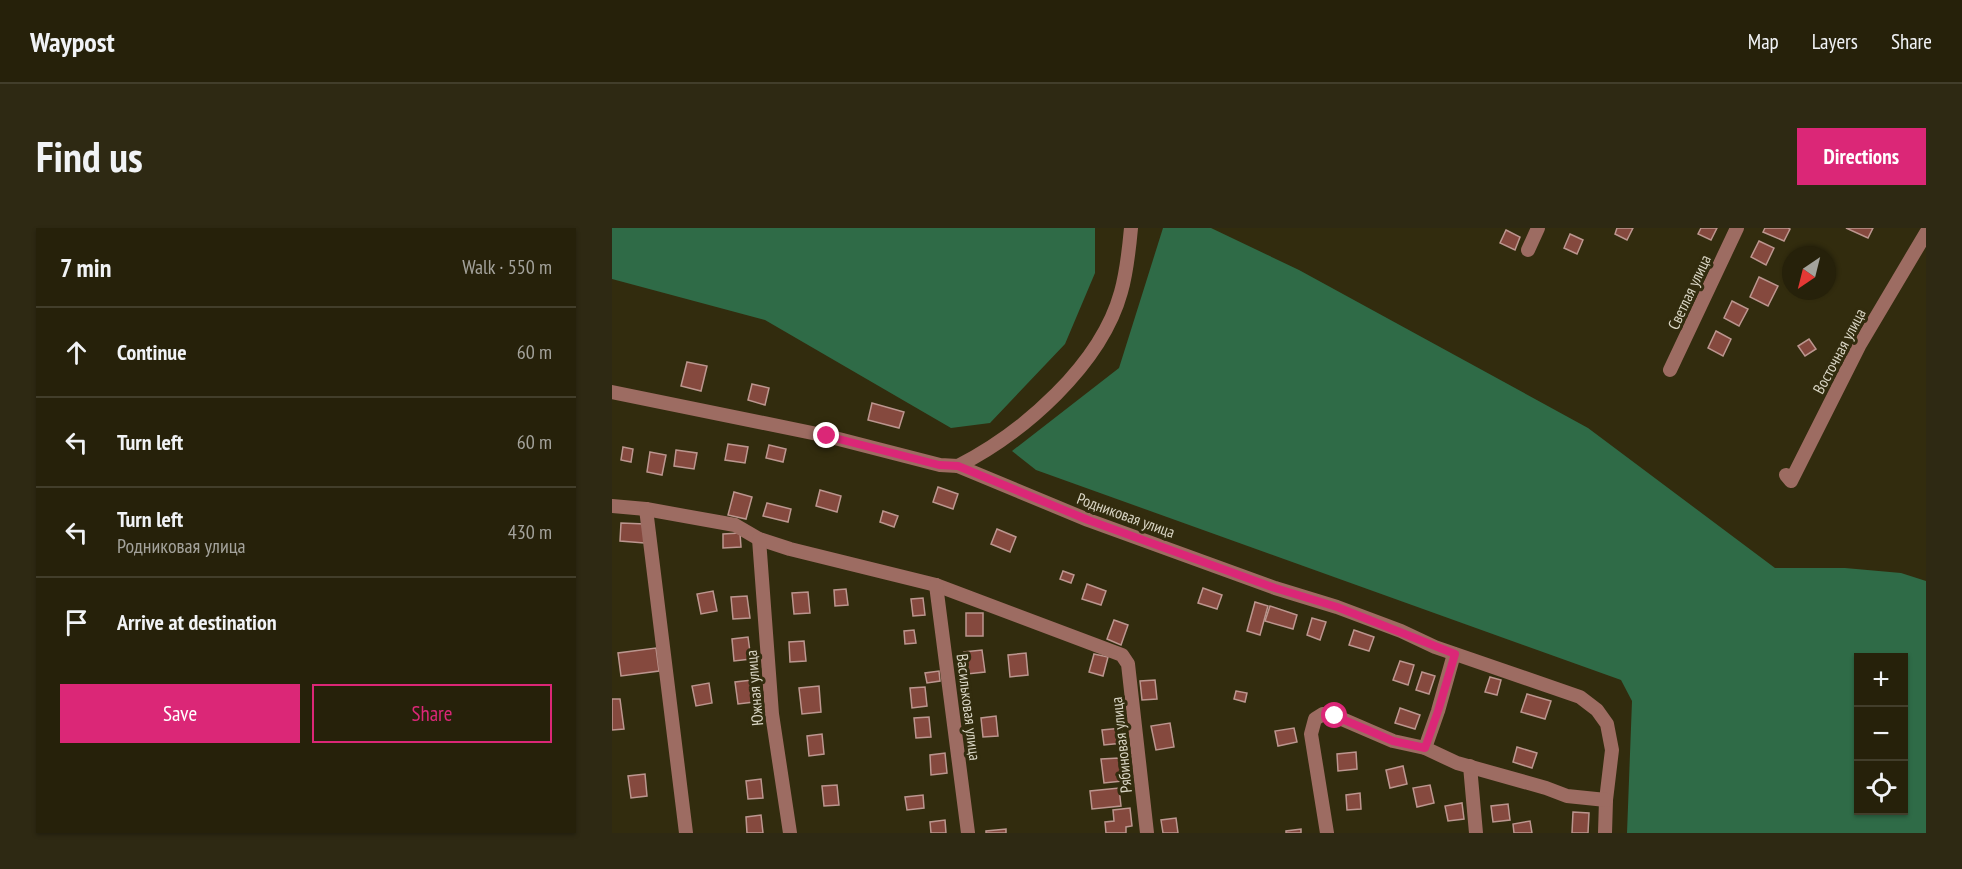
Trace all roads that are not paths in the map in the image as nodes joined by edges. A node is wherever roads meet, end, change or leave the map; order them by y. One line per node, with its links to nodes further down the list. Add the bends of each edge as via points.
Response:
1 (1131, 228): 8 (street, via 1121,293 1095,348 1046,403 982,454)
2 (1538, 228): 5 (street)
3 (1737, 228): 6 (street, Светлая улица)
4 (1926, 233): 9 (street, Восточная улица, via 1859,346 1791,481)
5 (1528, 250)
6 (1670, 370)
7 (612, 392): 8 (street, Родниковая улица)
8 (958, 466): 14 (street, Родниковая улица, via 1088,520 1337,607)
9 (1786, 475)
10 (612, 506): 11 (street)
11 (646, 509): 12 (street, via 735,525); 18 (street)
12 (759, 539): 13 (street); 19 (street, Южная улица, via 772,714)
13 (936, 585): 20 (street, Васильковая улица); 21 (street, Рябиновая улица, via 1122,655 1128,664)
14 (1455, 654): 15 (street); 17 (street, Родниковая улица, via 1580,697 1597,710 1607,724 1612,750)
15 (1425, 748): 16 (street); 22 (street, via 1393,741 1335,716 1323,714 1315,719 1311,734)
16 (1470, 766): 17 (street, via 1567,796); 23 (street)
17 (1606, 800): 24 (street)
18 (686, 833)
19 (790, 833)
20 (968, 833)
21 (1147, 833)
22 (1327, 833)
23 (1476, 833)
24 (1605, 833)

